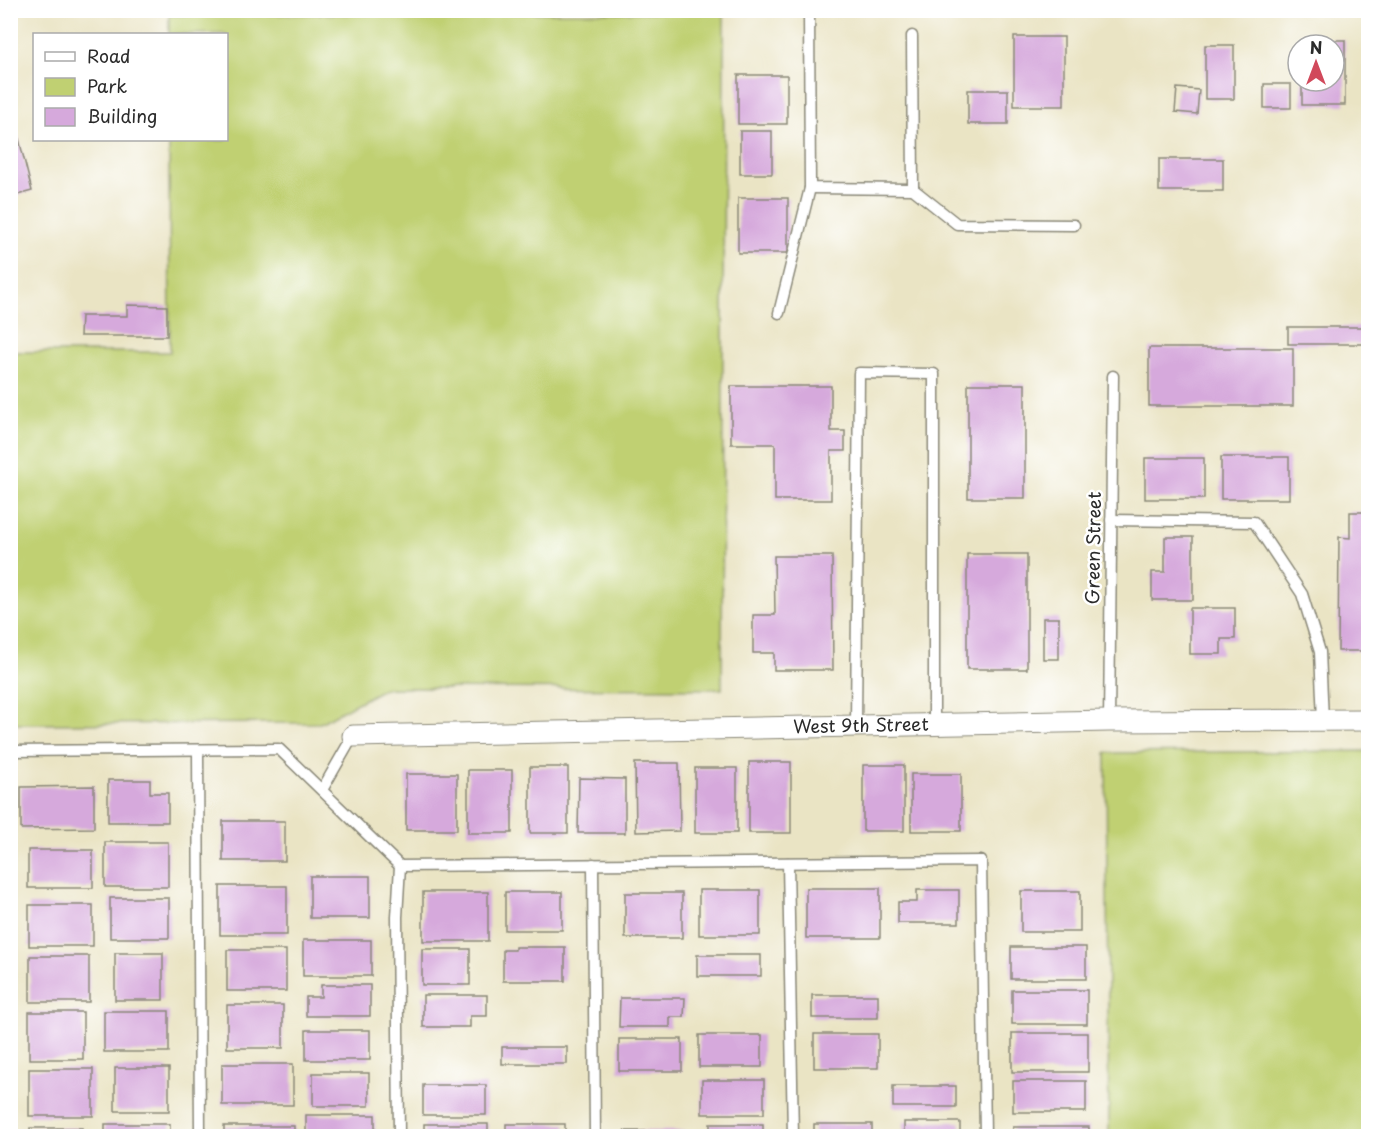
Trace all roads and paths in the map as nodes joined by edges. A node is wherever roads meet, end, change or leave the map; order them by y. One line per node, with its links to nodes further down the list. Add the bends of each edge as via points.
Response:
1 (808, 10): 3 (lane)
2 (912, 36): 4 (lane)
3 (810, 189): 4 (lane); 6 (lane)
4 (913, 189): 5 (lane, via 957,224)
5 (1074, 225)
6 (779, 312)
7 (1113, 376): 8 (lane, Green Street)
8 (1111, 520): 9 (lane, via 1254,522 1302,594 1320,652); 11 (lane, Green Street)
9 (1323, 720): 10 (street, West 9th Street); 11 (street, West 9th Street)
10 (1368, 720)
11 (1109, 721): 12 (street, West 9th Street)
12 (934, 724): 13 (street, West 9th Street); 13 (lane, via 934,374 859,373)
13 (856, 726): 14 (street, West 9th Street)
14 (353, 736): 17 (lane)
15 (198, 750): 16 (lane); 17 (lane, via 279,749); 21 (lane)
16 (10, 751)
17 (322, 790): 20 (lane)
18 (788, 863): 19 (lane); 24 (lane); 25 (lane, via 981,861)
19 (593, 864): 20 (lane); 23 (lane)
20 (400, 866): 22 (lane)
21 (200, 1137)
22 (399, 1137)
23 (595, 1137)
24 (793, 1137)
25 (985, 1137)

